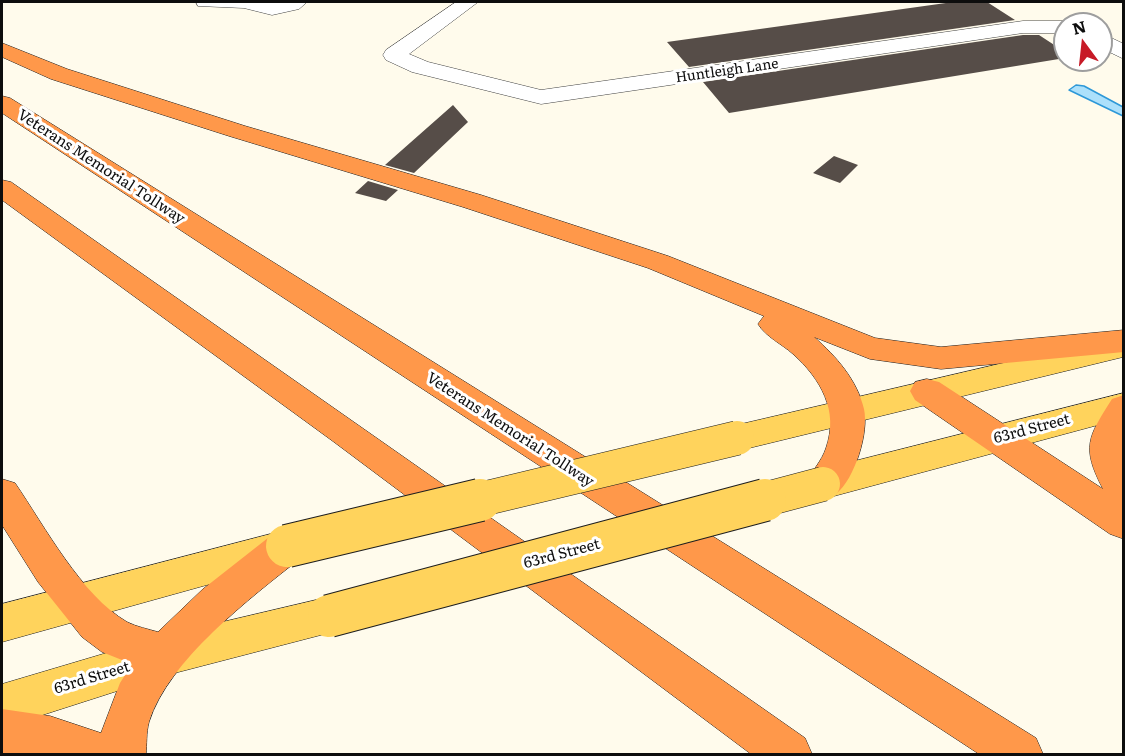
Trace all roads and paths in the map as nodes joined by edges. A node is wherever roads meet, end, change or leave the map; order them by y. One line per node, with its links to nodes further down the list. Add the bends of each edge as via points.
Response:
1 (205, 2): 2 (street)
2 (247, 2): 3 (street, via 266,8)
3 (297, 2)
4 (468, 2): 5 (street, Huntleigh Lane, via 394,55 420,67 541,97 1023,27)
5 (1053, 27)
6 (2, 49): 9 (highway, via 59,74 472,201 658,262)
7 (2, 103): 29 (highway, Veterans Memorial Tollway)
8 (2, 188): 28 (highway)
9 (717, 287): 10 (highway, via 870,348 913,356 991,355); 14 (highway, via 806,346 843,395)
10 (1124, 341)
11 (1124, 346): 12 (main road)
12 (927, 391): 14 (main road); 15 (highway)
13 (1124, 406): 15 (main road, 63rd Street); 17 (highway, via 1107,436 1107,455)
14 (848, 411): 16 (highway, via 844,448); 20 (main road, bridge)
15 (994, 438): 16 (main road, 63rd Street); 19 (highway)
16 (823, 484): 23 (main road, 63rd Street, bridge, via 329,616)
17 (1124, 491)
18 (2, 494): 21 (highway)
19 (1124, 523)
20 (287, 546): 21 (main road); 23 (highway, via 235,586)
21 (80, 603): 22 (main road); 23 (highway, via 110,634)
22 (2, 623)
23 (167, 655): 24 (main road, 63rd Street); 27 (highway, via 142,686 131,708 125,724)
24 (2, 706)
25 (2, 732): 26 (highway, via 50,740)
26 (95, 754)
27 (123, 754)
28 (789, 754)
29 (1020, 754)

